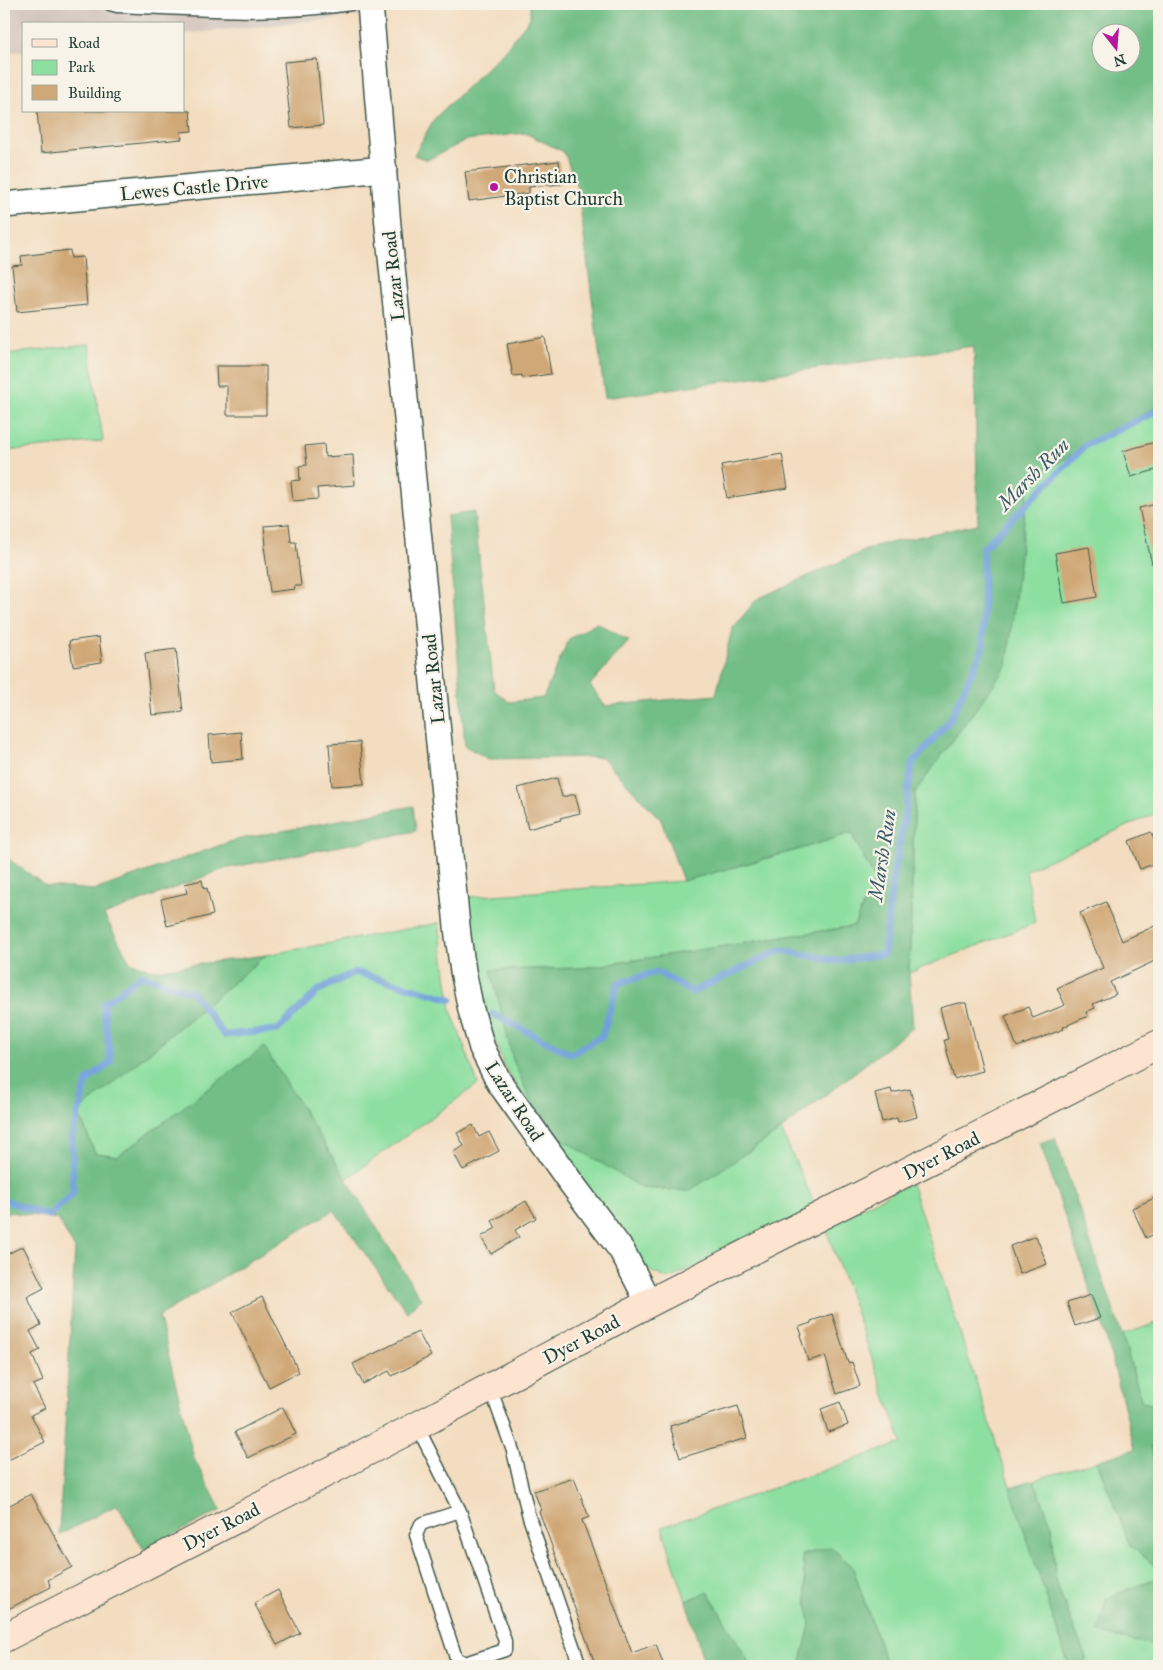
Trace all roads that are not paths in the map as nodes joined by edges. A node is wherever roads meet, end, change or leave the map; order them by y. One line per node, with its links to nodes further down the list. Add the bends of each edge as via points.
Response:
1 (110, 4): 2 (lane, via 259,11)
2 (350, 4)
3 (370, 4): 4 (street, Lazar Road)
4 (384, 169): 5 (street, Lewes Castle Drive); 7 (street, Lazar Road, via 458,936 470,1010 482,1048 499,1082 622,1251)
5 (4, 205)
6 (1159, 1044): 7 (street, Dyer Road)
7 (649, 1304): 8 (street, Dyer Road)
8 (490, 1386): 9 (street, Dyer Road); 12 (lane, via 513,1451 529,1517)
9 (417, 1426): 10 (lane); 11 (street, Dyer Road)
10 (460, 1511): 10 (lane, via 421,1524 416,1535 456,1658 465,1664 504,1650 505,1640)
11 (4, 1638)
12 (580, 1666)

